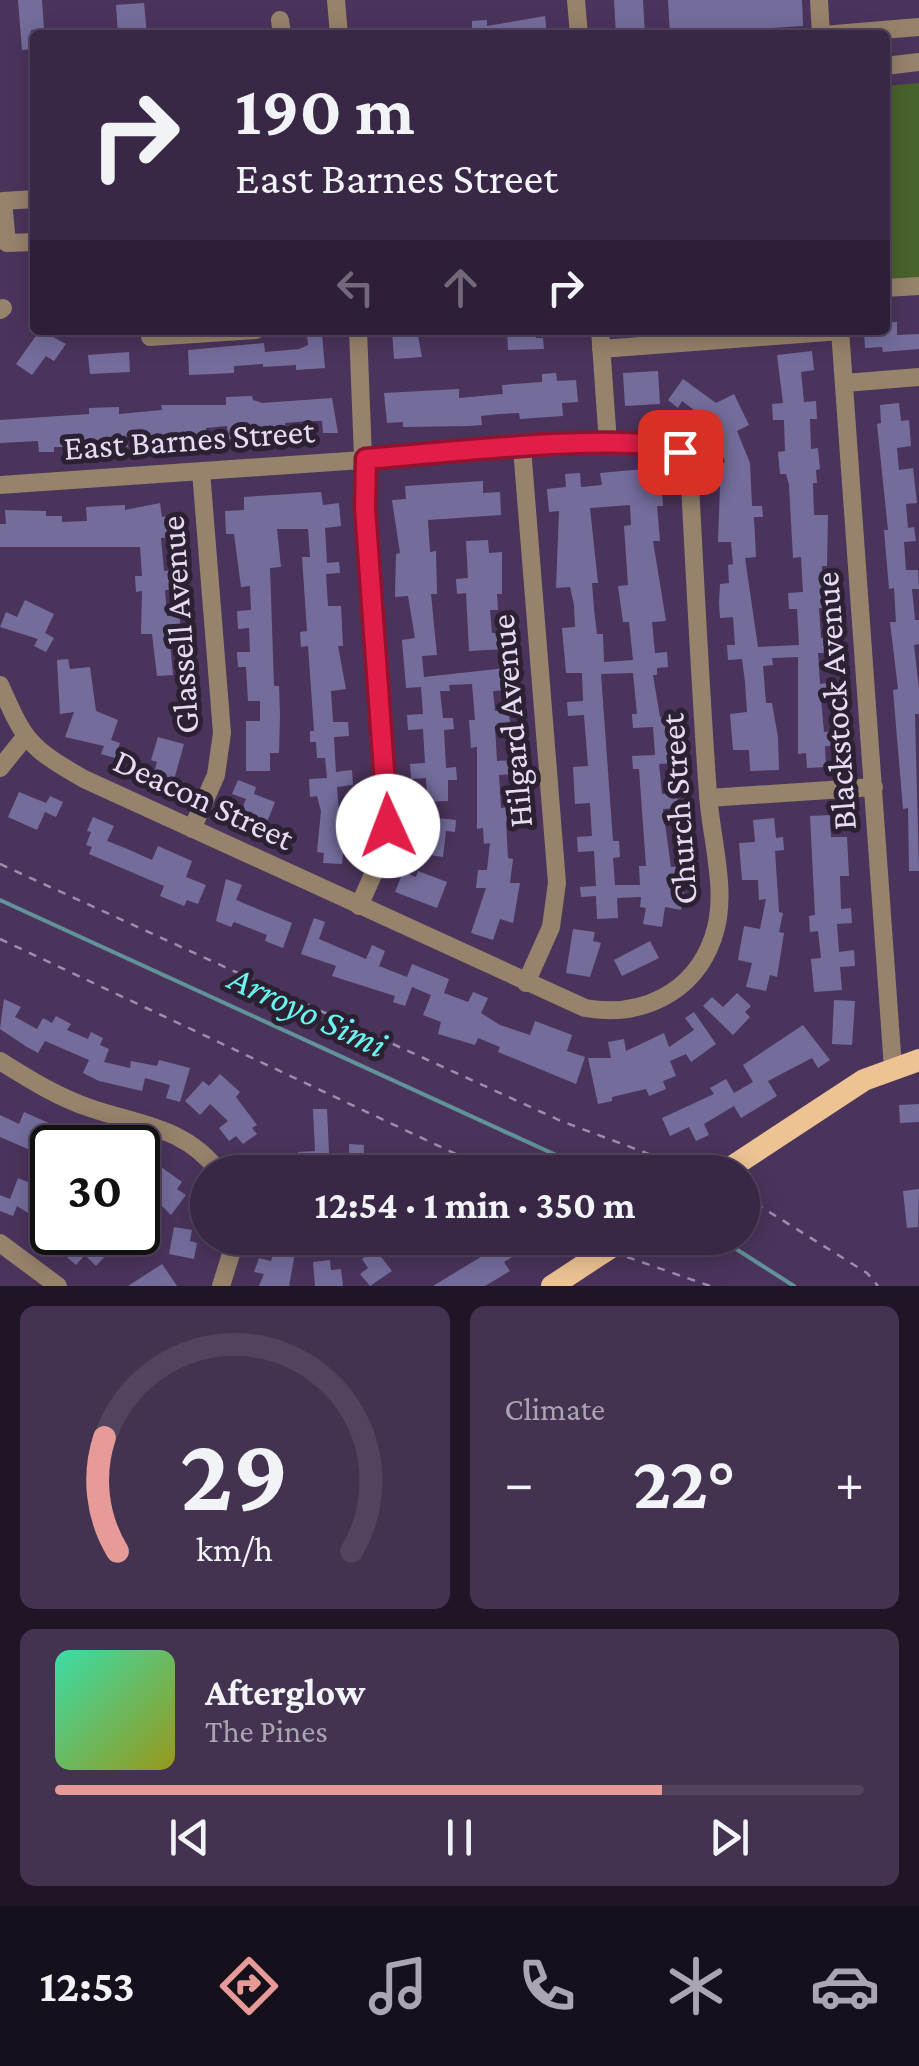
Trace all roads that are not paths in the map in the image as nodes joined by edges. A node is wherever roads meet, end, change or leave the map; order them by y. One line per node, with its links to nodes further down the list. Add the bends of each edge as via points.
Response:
1 (336, 0): 5 (street)
2 (576, 0): 6 (street)
3 (819, 0): 7 (street)
4 (919, 27): 8 (street)
5 (339, 30)
6 (579, 30)
7 (822, 30)
8 (890, 30)
9 (917, 62): 10 (street)
10 (890, 65)
11 (30, 199): 12 (street, via 2,200 7,243)
12 (30, 242)
13 (919, 286): 14 (street)
14 (890, 288)
15 (180, 335): 19 (street)
16 (358, 335): 26 (street)
17 (720, 335): 20 (street)
18 (840, 335): 22 (street, Blackstock Avenue)
19 (150, 337)
20 (601, 340): 23 (street)
21 (919, 377): 22 (street)
22 (844, 382): 32 (street, Blackstock Avenue)
23 (608, 443): 24 (street, East Barnes Street); 25 (street, East Barnes Street, via 657,442)
24 (522, 448): 26 (street, East Barnes Street); 36 (street, Hilgard Avenue, via 557,883 551,927)
25 (680, 452): 33 (street, Church Street, via 689,466)
26 (366, 459): 27 (street, East Barnes Street); 35 (street, via 390,809 384,850)
27 (200, 471): 28 (street, East Barnes Street); 34 (street, Glassell Avenue, via 222,733 216,775)
28 (0, 485)
29 (0, 685): 30 (street, Deacon Street)
30 (25, 737): 31 (street); 34 (street, Deacon Street, via 84,780)
31 (0, 768)
32 (874, 786): 33 (street); 39 (street, Blackstock Avenue)
33 (708, 798): 36 (street, Church Street, via 718,918 708,951 684,985 653,1003 614,1011 585,1008)
34 (192, 830): 35 (street, Deacon Street)
35 (360, 906): 36 (street, Deacon Street)
36 (526, 983)
37 (919, 1060): 39 (main road)
38 (0, 1061): 40 (street, via 56,1094 162,1127)
39 (893, 1068): 41 (main road, via 852,1087)
40 (203, 1155)
41 (750, 1155)
42 (0, 1243): 45 (street)
43 (231, 1255): 46 (street)
44 (613, 1255): 47 (main road)
45 (58, 1286)
46 (221, 1286)
47 (552, 1286)

